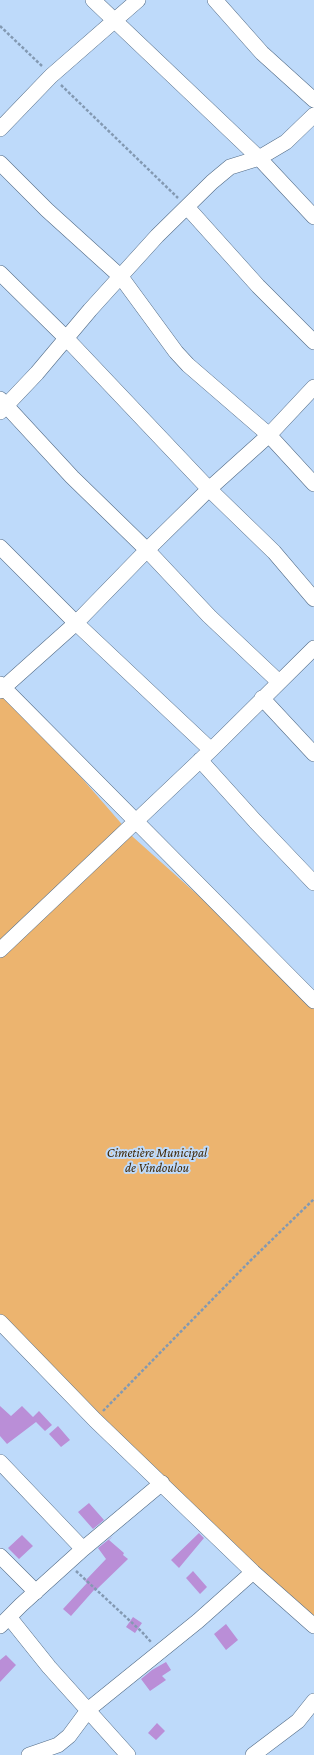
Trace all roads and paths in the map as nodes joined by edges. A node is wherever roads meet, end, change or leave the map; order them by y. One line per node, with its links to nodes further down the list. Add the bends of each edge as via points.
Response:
1 (93, 0): 4 (street)
2 (138, 0): 4 (street)
3 (216, 0): 7 (street, via 262,53)
4 (114, 22): 6 (street); 10 (street)
5 (0, 26): 6 (path)
6 (51, 76): 9 (street); 12 (path)
7 (314, 100)
8 (314, 115): 10 (street, via 286,142)
9 (0, 129)
10 (259, 158): 12 (street, via 230,167); 13 (street)
11 (0, 163): 15 (street)
12 (187, 207): 15 (street); 17 (street, via 258,286)
13 (314, 217)
14 (0, 273): 16 (street)
15 (121, 277): 16 (street); 20 (street, via 188,365)
16 (66, 338): 19 (street); 22 (street)
17 (314, 342)
18 (314, 387): 20 (street)
19 (2, 405): 24 (street)
20 (269, 435): 21 (street); 22 (street)
21 (314, 484)
22 (209, 489): 24 (street); 25 (street, via 274,552)
23 (0, 547): 26 (street)
24 (147, 550): 26 (street); 28 (street, via 209,616)
25 (314, 599)
26 (76, 623): 29 (street); 31 (street)
27 (314, 648): 28 (street)
28 (279, 682): 30 (street)
29 (1, 688): 34 (street)
30 (262, 698): 31 (street); 32 (street)
31 (211, 750): 33 (street)
32 (314, 754)
33 (200, 760): 34 (street); 35 (street)
34 (136, 820): 36 (street); 37 (street)
35 (314, 883)
36 (0, 950)
37 (311, 993)
38 (314, 1199): 40 (path)
39 (0, 1322): 40 (street)
40 (95, 1420): 42 (street)
41 (0, 1462): 43 (street)
42 (162, 1483): 43 (street); 46 (street)
43 (84, 1549): 45 (street)
44 (0, 1556): 47 (street)
45 (68, 1564): 47 (street); 50 (path, via 142,1632)
46 (253, 1572): 49 (street); 50 (street)
47 (36, 1592): 48 (street)
48 (5, 1621): 52 (street)
49 (314, 1626)
50 (159, 1652): 52 (street)
51 (314, 1702): 55 (street, via 298,1721)
52 (89, 1709): 53 (street, via 69,1736 58,1746); 54 (street)
53 (30, 1755)
54 (128, 1755)
55 (253, 1755)

